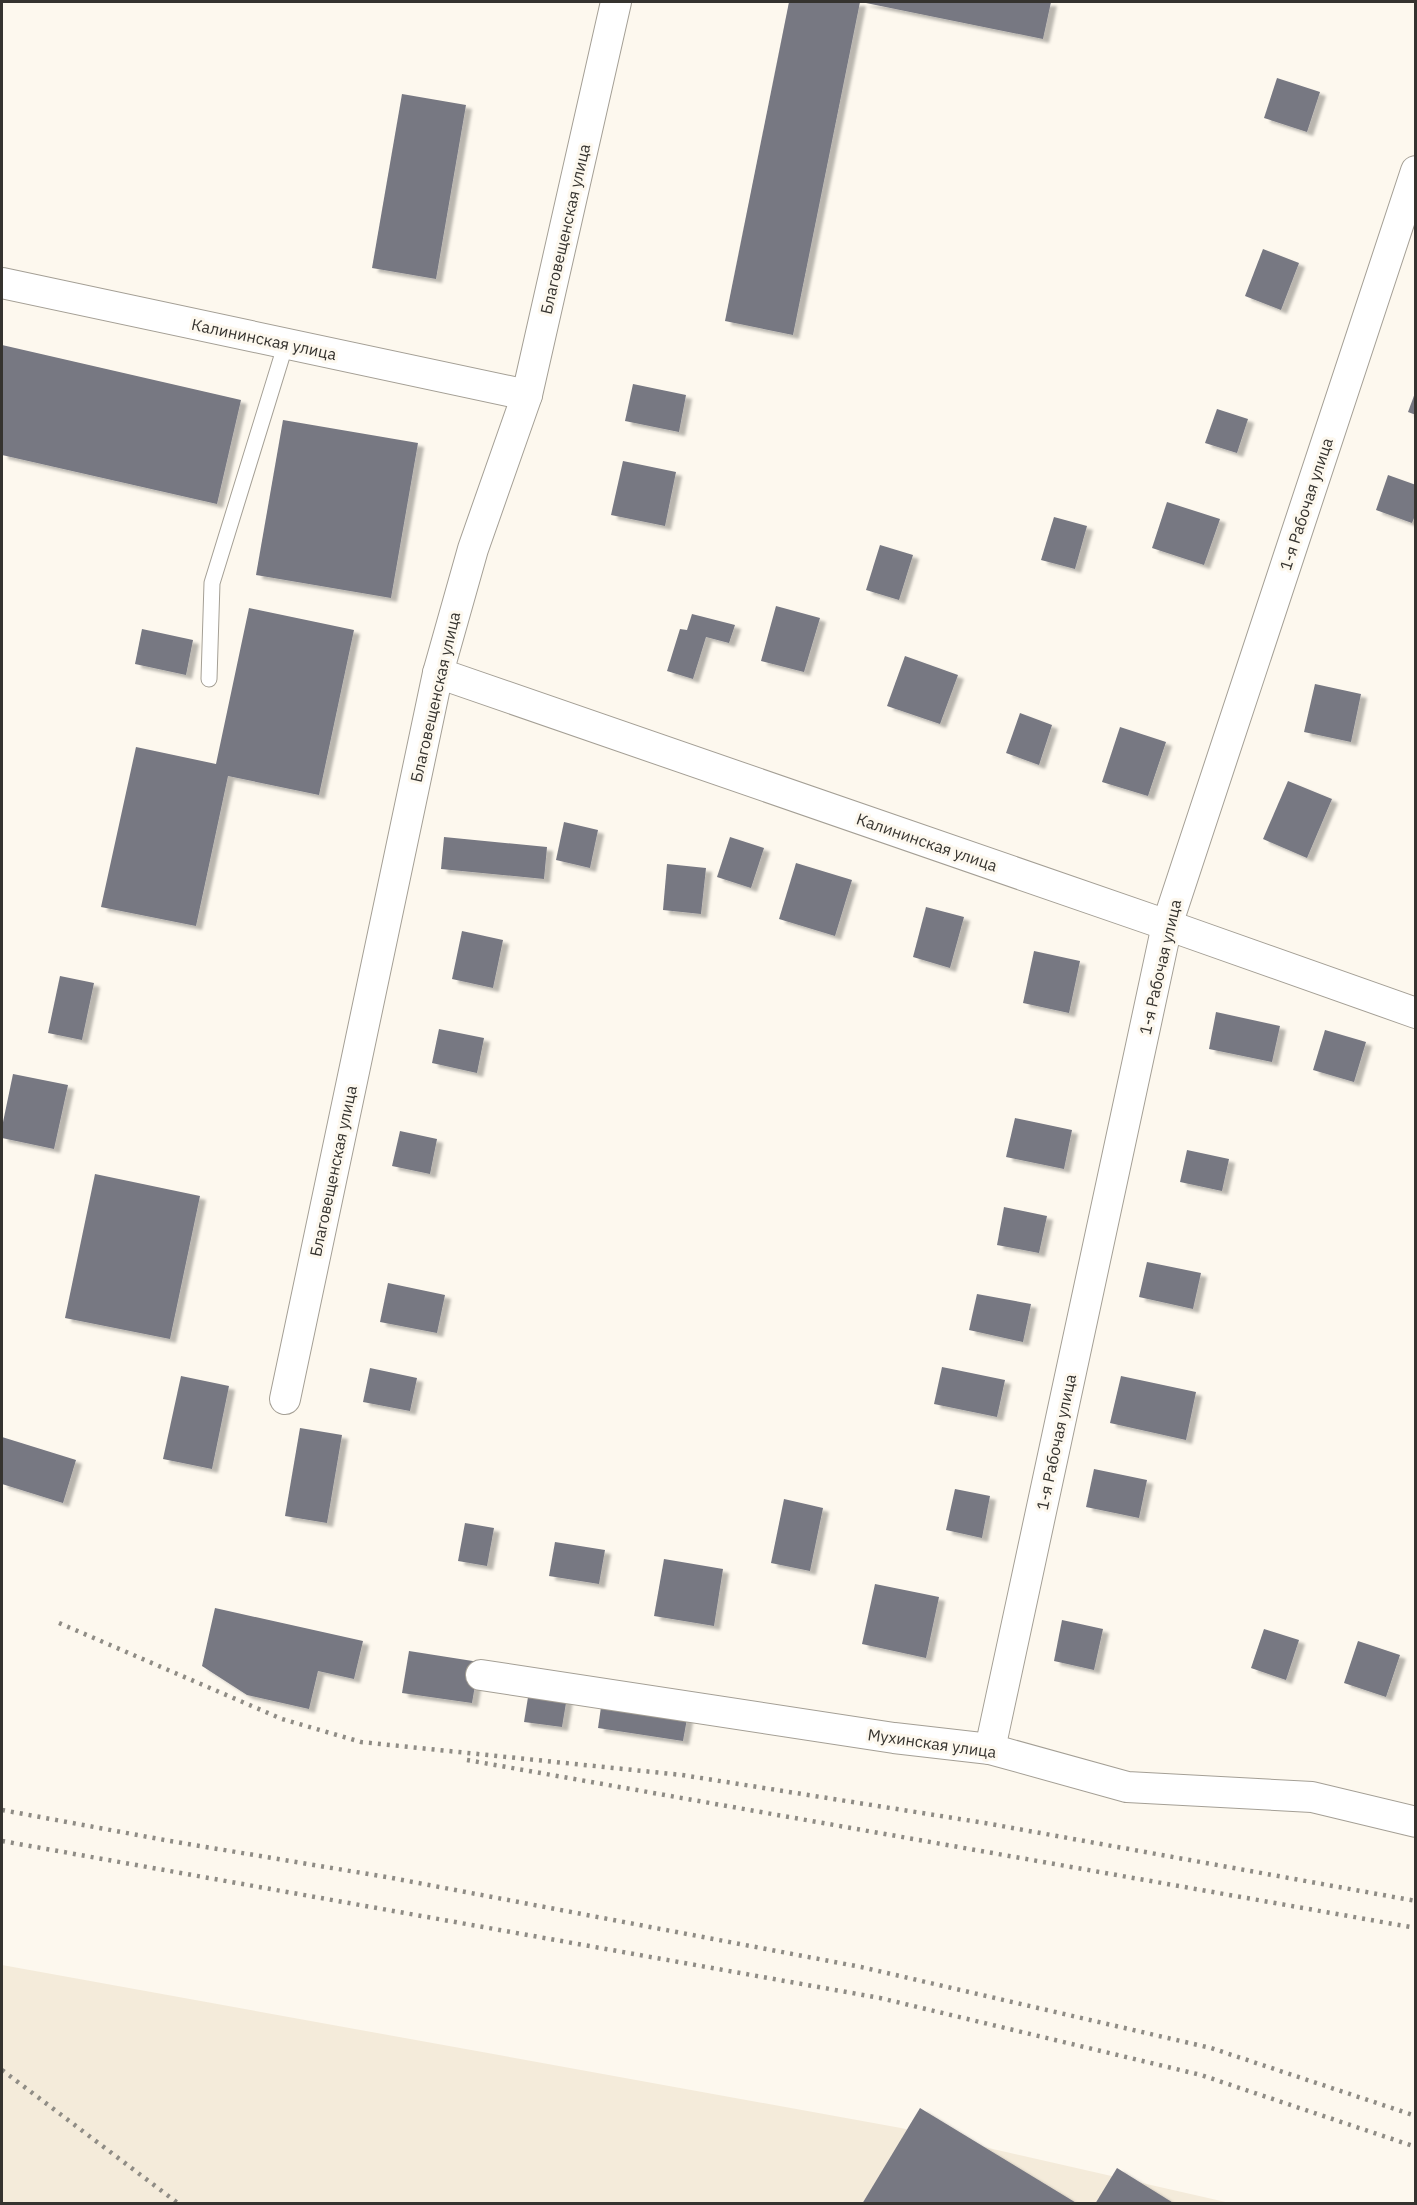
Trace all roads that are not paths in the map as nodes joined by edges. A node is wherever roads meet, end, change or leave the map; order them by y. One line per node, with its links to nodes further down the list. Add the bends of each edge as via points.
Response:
1 (616, 2): 5 (street, Благовещенская улица)
2 (1416, 171): 8 (street, 1-я Рабочая улица)
3 (2, 283): 4 (street, Калининская улица)
4 (286, 344): 5 (street, Калининская улица); 7 (lane, via 212,583)
5 (527, 395): 6 (street, Благовещенская улица, via 473,549)
6 (438, 673): 8 (street, Калининская улица); 10 (street, Благовещенская улица)
7 (209, 679)
8 (1167, 925): 9 (street, Калининская улица); 12 (street, 1-я Рабочая улица)
9 (1416, 1013)
10 (285, 1400)
11 (481, 1675): 12 (street, Мухинская улица)
12 (990, 1749): 13 (street, Мухинская улица, via 1126,1787 1312,1797)
13 (1416, 1822)

